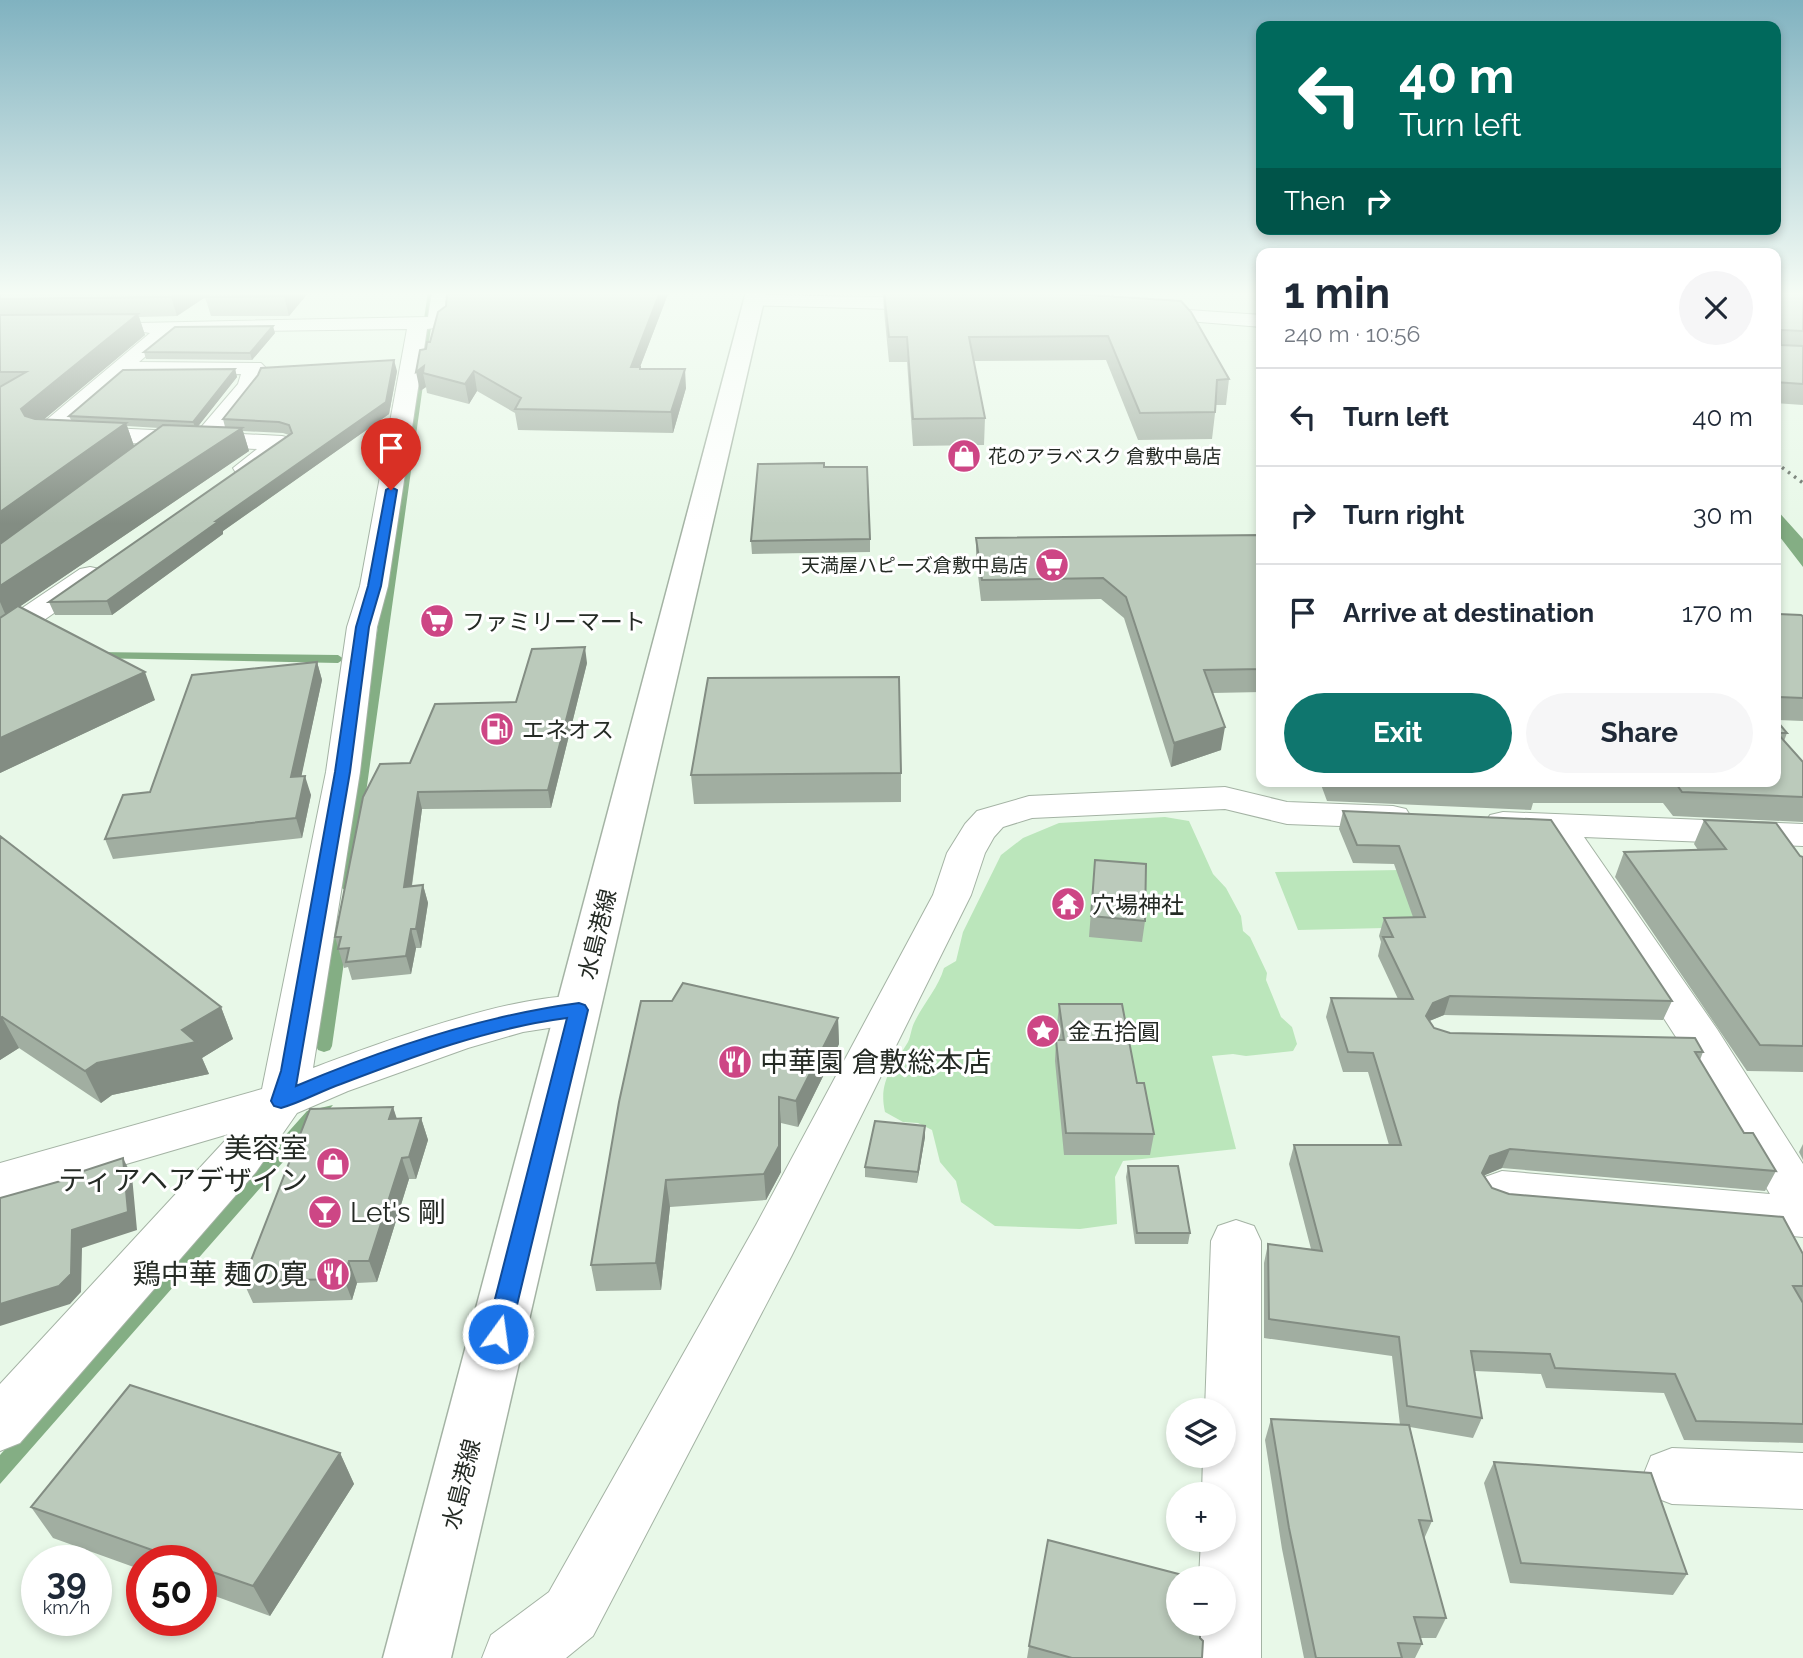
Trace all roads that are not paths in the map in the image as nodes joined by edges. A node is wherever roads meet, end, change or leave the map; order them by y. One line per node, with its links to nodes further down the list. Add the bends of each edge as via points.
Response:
1 (121, 369): 5 (street, via 44,432)
2 (253, 369): 6 (street, via 248,385)
3 (416, 369): 15 (street, via 362,627 343,772)
4 (737, 369): 14 (main road, 水島港線)
5 (164, 437): 6 (street); 7 (street)
6 (204, 439): 8 (street, via 282,443)
7 (132, 462)
8 (226, 482)
9 (113, 559): 10 (street)
10 (0, 637)
11 (1558, 825): 12 (street); 18 (street, via 1680,1040); 25 (street, via 1287,813 1225,798 1029,807 990,819 966,853 952,895 811,1168 571,1614)
12 (1790, 835): 13 (street)
13 (1803, 871)
14 (579, 1010): 15 (street, via 523,1017 455,1036); 24 (main road, 水島港線)
15 (281, 1101): 16 (street); 21 (street, via 239,1159)
16 (0, 1182)
17 (1502, 1191): 19 (street)
18 (1803, 1205)
19 (1803, 1217)
20 (1236, 1241): 26 (street)
21 (0, 1424)
22 (1672, 1476): 23 (street)
23 (1803, 1481)
24 (417, 1658)
25 (513, 1658)
26 (1230, 1658)

